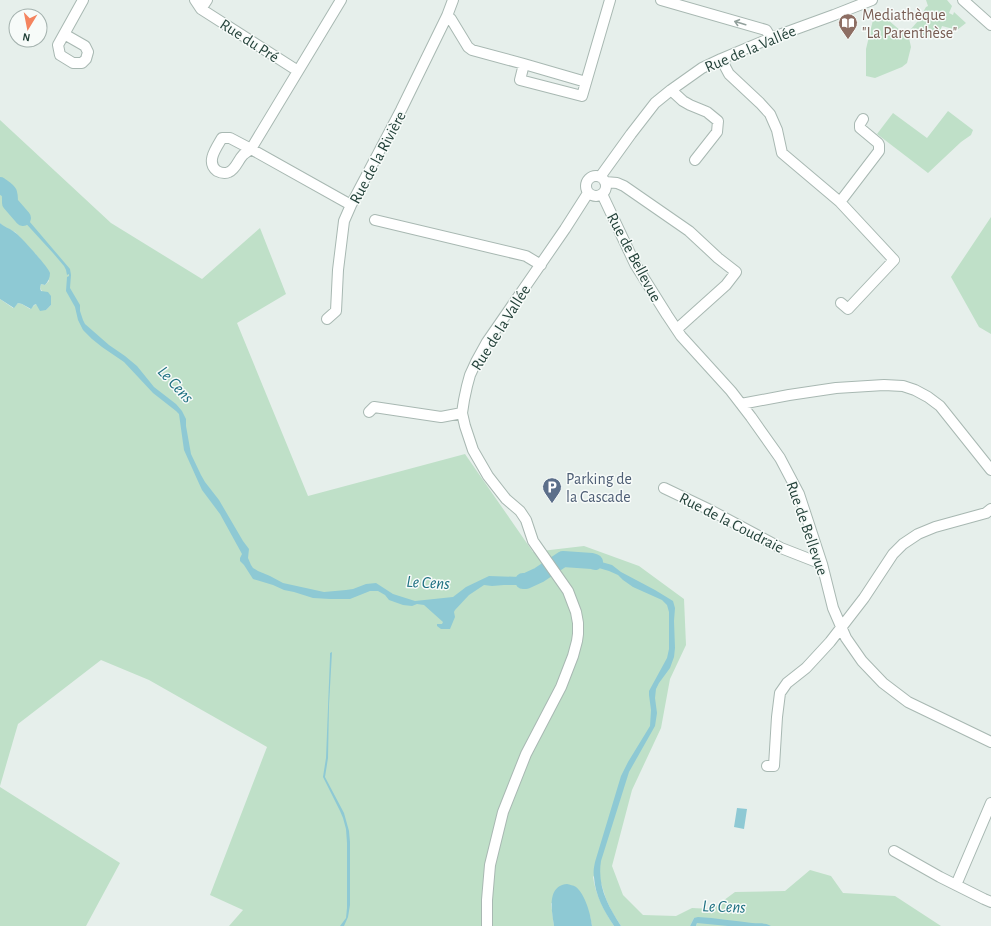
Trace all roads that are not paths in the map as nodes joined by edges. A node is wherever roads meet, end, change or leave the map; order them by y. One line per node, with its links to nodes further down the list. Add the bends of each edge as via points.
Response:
1 (83, 0): 13 (street)
2 (195, 0): 9 (street, Rue du Pré)
3 (341, 0): 17 (street)
4 (453, 0): 11 (street, Rue de la Rivière)
5 (610, 0): 18 (street)
6 (661, 0): 14 (street, one-way to 6, via 766,30)
7 (872, 0): 10 (street, Rue de la Vallée)
8 (963, 0): 12 (street)
9 (204, 4): 17 (street, Rue du Pré)
10 (851, 4): 14 (street, Rue de la Vallée)
11 (447, 16): 16 (street, via 472,50); 26 (street, Rue de la Rivière)
12 (991, 25)
13 (64, 34)
14 (771, 38): 15 (street, Rue de la Vallée)
15 (721, 59): 19 (street, Rue de la Vallée, via 702,68); 25 (street, via 729,74 770,114 782,153)
16 (524, 64): 18 (street); 18 (street, via 520,80 582,96)
17 (298, 71): 26 (street, via 251,149)
18 (586, 82)
19 (671, 90): 21 (street, via 683,101 707,112 718,121 717,132); 22 (street, Rue de la Vallée, via 655,103 631,134)
20 (863, 119): 25 (street, via 860,128 880,145 879,151)
21 (695, 160)
22 (603, 179): 23 (street, via 594,176 588,180); 24 (street, via 606,188); 31 (street, via 624,186 689,232 736,272 726,285)
23 (588, 193): 24 (street, via 593,196); 28 (street, Rue de la Vallée)
24 (602, 194): 31 (street, Rue de Bellevue, via 635,264)
25 (840, 202): 29 (street, via 894,260 848,309)
26 (351, 205): 30 (street, Rue de la Rivière, via 344,221 336,311)
27 (375, 220): 28 (street, via 526,256)
28 (541, 265): 34 (street, Rue de la Vallée, via 476,362 470,375)
29 (841, 303)
30 (327, 320)
31 (677, 329): 32 (street, Rue de Bellevue)
32 (741, 404): 35 (street, via 836,388 903,386 928,397 940,406); 38 (street, Rue de Bellevue, via 780,458 799,494)
33 (369, 412): 34 (street, via 374,407 441,417)
34 (462, 413): 46 (street, Rue de la Vallée, via 473,450 506,500 520,511 526,520 533,541 568,592 578,623 573,656 526,754 503,812 490,865)
35 (991, 470)
36 (664, 488): 38 (street, Rue de la Coudraie, via 781,548)
37 (991, 510): 39 (street, via 936,527 918,534 903,544 893,554)
38 (822, 564): 39 (street, Rue de Bellevue, via 833,608)
39 (842, 628): 40 (street, Rue de Bellevue, via 862,661 901,698); 41 (street, via 780,693 776,717 774,766)
40 (991, 742)
41 (767, 766)
42 (991, 803): 44 (street)
43 (894, 851): 44 (street)
44 (956, 885): 45 (street)
45 (991, 902)
46 (487, 926)

